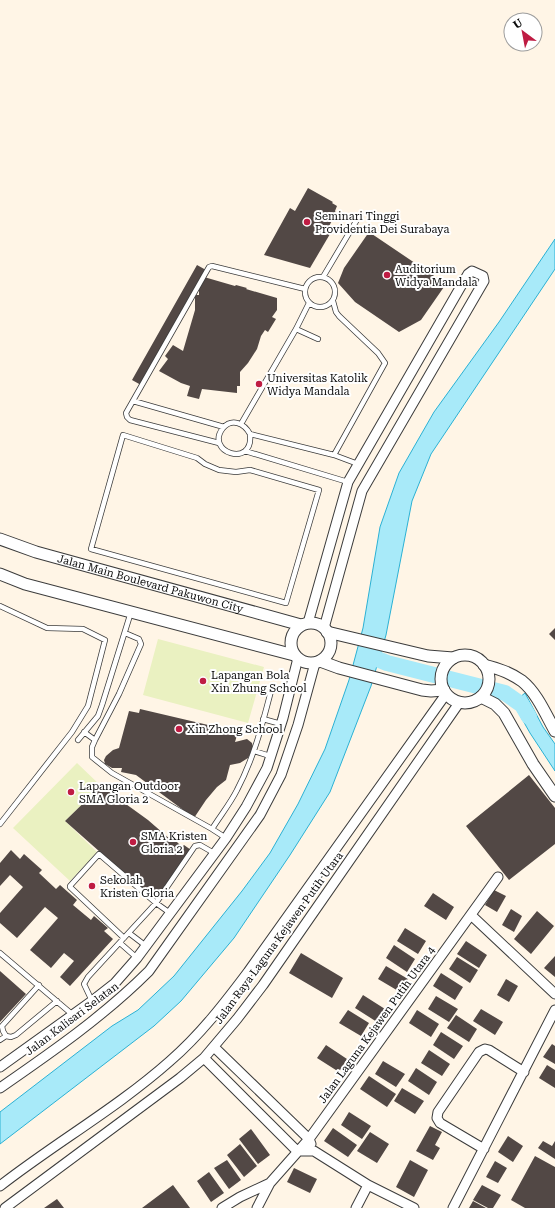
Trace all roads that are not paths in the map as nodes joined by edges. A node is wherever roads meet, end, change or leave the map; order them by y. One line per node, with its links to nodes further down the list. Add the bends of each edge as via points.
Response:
1 (358, 218): 2 (lane)
2 (323, 277): 3 (lane, via 312,279); 4 (lane, via 335,286)
3 (305, 289): 5 (lane); 8 (lane, via 209,267)
4 (333, 301): 5 (lane, via 319,308); 16 (lane, via 339,316 378,352 385,362)
5 (309, 303): 6 (lane)
6 (296, 329): 7 (lane); 10 (lane)
7 (318, 339)
8 (133, 401): 11 (lane); 14 (lane, via 126,413 130,420)
9 (383, 422): 12 (street); 12 (street, via 468,274 472,271 483,276 484,280); 17 (street)
10 (241, 424): 11 (lane, via 235,422); 13 (lane)
11 (224, 427): 14 (lane, via 220,432)
12 (396, 430): 25 (street, via 362,491)
13 (250, 434): 15 (lane, via 251,440); 16 (lane)
14 (220, 442): 15 (lane, via 230,454)
15 (245, 451): 18 (lane)
16 (334, 455): 17 (lane)
17 (358, 464): 18 (street)
18 (348, 482): 24 (street)
19 (319, 490): 19 (lane, via 286,603 91,549 123,435 197,458 218,470 250,470)
20 (0, 539): 24 (street, Jalan Main Boulevard Pakuwon City, via 36,552)
21 (0, 574): 23 (street, via 25,584)
22 (0, 606): 44 (lane, via 48,628 84,629 105,640 88,706 72,732)
23 (132, 612): 26 (lane); 27 (street)
24 (305, 624): 25 (street, via 316,624); 27 (street, via 292,636 291,646)
25 (326, 630): 28 (street, via 428,656); 29 (street, via 331,642 330,648)
26 (125, 633): 38 (lane, via 98,716); 40 (lane, via 139,639 141,644 119,694)
27 (296, 657): 29 (street, via 306,662); 36 (street, Jalan Kalisari Selatan)
28 (453, 658): 30 (street, via 470,655); 32 (street, via 442,670 441,686)
29 (317, 662): 32 (street, via 431,692); 47 (street, Jalan Kalisari Selatan, via 281,775 260,815)
30 (484, 664): 33 (street, via 489,682); 37 (street, via 508,673 522,682 535,696)
31 (272, 687): 35 (lane)
32 (445, 692): 34 (street); 78 (street, Jalan Raya Laguna Kejawen Putih Utara, via 248,972 222,1008 196,1037 122,1098)
33 (481, 697): 34 (street, via 475,702); 43 (street, via 495,704 504,713)
34 (459, 703): 67 (street, Jalan Raya Laguna Kejawen Putih Utara, via 263,985)
35 (263, 719): 36 (lane); 41 (lane)
36 (281, 724): 42 (street, Jalan Kalisari Selatan)
37 (555, 731)
38 (84, 732): 39 (lane); 40 (lane)
39 (78, 740)
40 (94, 740): 45 (lane, via 92,757 112,773)
41 (254, 750): 42 (lane); 45 (lane, via 237,790)
42 (270, 756): 46 (street, Jalan Kalisari Selatan, via 267,768)
43 (555, 796)
44 (0, 824)
45 (212, 829): 46 (lane)
46 (226, 838): 47 (street); 48 (street, Jalan Kalisari Selatan)
47 (238, 846): 71 (street, Jalan Kalisari Selatan, via 149,971 101,1014)
48 (214, 853): 50 (lane, via 200,845 195,846); 51 (street, Jalan Kalisari Selatan)
49 (498, 877): 52 (street, Jalan Laguna Kejawen Putih Utara 4)
50 (156, 903): 51 (lane); 53 (lane); 54 (lane, via 100,854 74,881 70,887)
51 (171, 913): 56 (street, Jalan Kalisari Selatan)
52 (471, 915): 60 (street); 72 (street, Jalan Laguna Kejawen Putih Utara 4)
53 (128, 933): 54 (lane); 56 (lane)
54 (124, 938): 55 (lane)
55 (120, 943): 58 (lane); 62 (lane, via 84,984)
56 (146, 946): 58 (street, Jalan Kalisari Selatan)
57 (0, 953): 59 (lane)
58 (137, 958): 62 (street, Jalan Kalisari Selatan, via 115,983)
59 (39, 985): 61 (lane); 65 (lane, via 2,1026)
60 (555, 994)
61 (56, 1001): 64 (lane); 65 (lane, via 16,1035)
62 (92, 1001): 64 (street, Jalan Kalisari Selatan)
63 (555, 1010): 70 (street)
64 (73, 1015): 69 (street, Jalan Kalisari Selatan)
65 (6, 1036): 66 (lane)
66 (0, 1040)
67 (214, 1047): 68 (street, Jalan Raya Laguna Kejawen Putih Utara); 72 (street)
68 (204, 1058): 74 (street); 79 (street, Jalan Raya Laguna Kejawen Putih Utara)
69 (0, 1067)
70 (524, 1072): 73 (street); 73 (street, via 489,1050 482,1050 438,1112 437,1118 440,1123)
71 (0, 1088)
72 (309, 1139): 74 (street, Jalan Laguna Kejawen Putih Utara 4); 75 (street)
73 (484, 1149): 84 (street)
74 (297, 1151): 75 (street); 76 (street, Jalan Laguna Kejawen Putih Utara 4)
75 (314, 1151): 77 (street)
76 (270, 1183): 80 (street, Jalan Laguna Kejawen Putih Utara 4); 81 (street, Jalan Laguna Kejawen Putih Utara 4)
77 (368, 1185): 82 (street); 83 (street)
78 (0, 1186)
79 (5, 1208)
80 (222, 1208)
81 (257, 1208)
82 (356, 1208)
83 (414, 1208)
84 (453, 1208)

